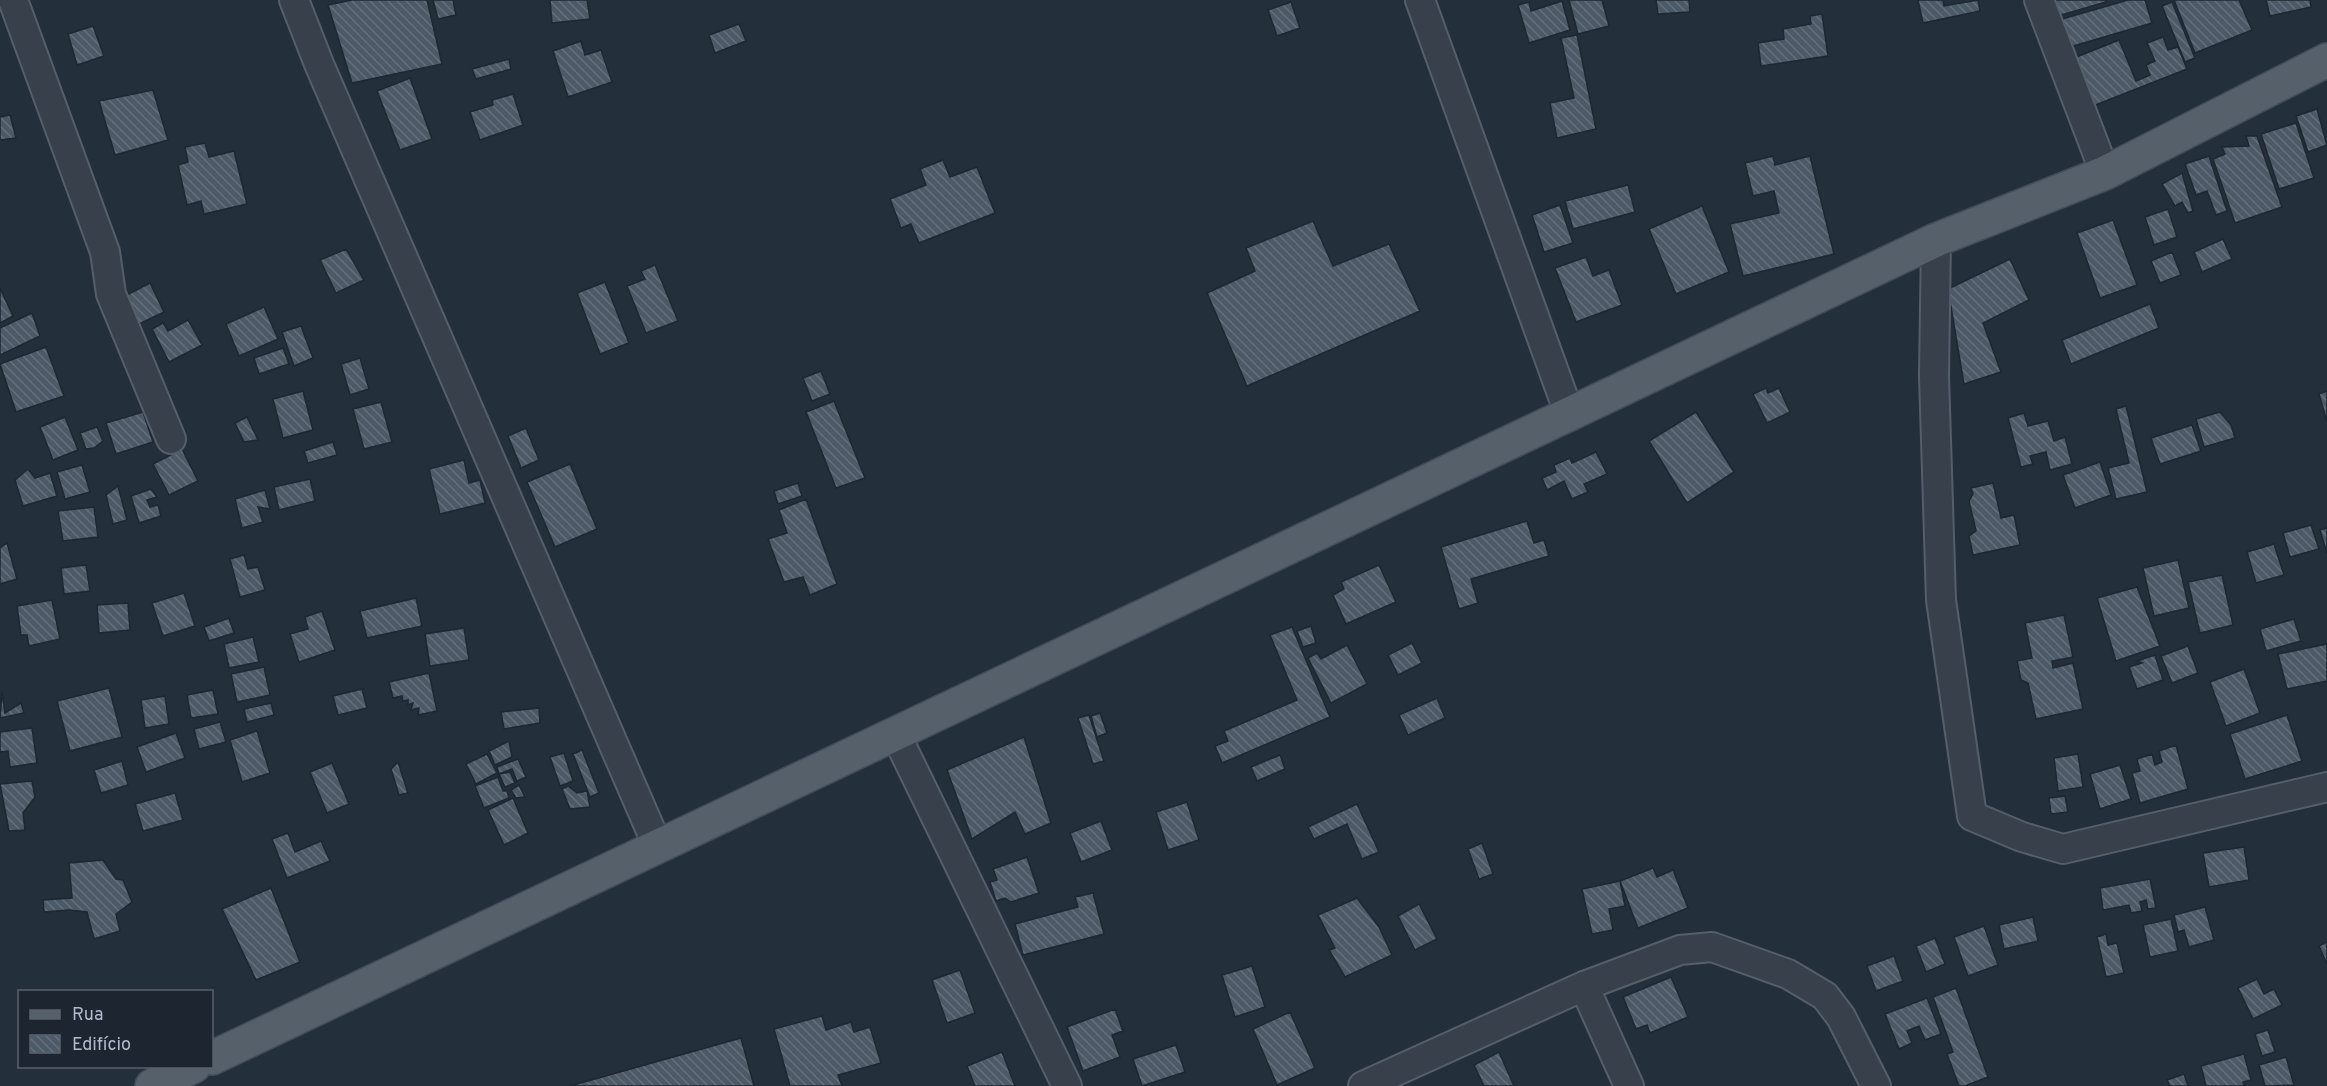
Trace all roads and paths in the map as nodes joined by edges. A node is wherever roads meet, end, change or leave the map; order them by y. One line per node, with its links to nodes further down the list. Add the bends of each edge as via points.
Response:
1 (13, 0): 9 (street, via 105,252 111,294)
2 (294, 0): 12 (street)
3 (1420, 0): 8 (street)
4 (2039, 0): 6 (street)
5 (2327, 60): 6 (main road)
6 (2105, 173): 7 (main road)
7 (1936, 240): 8 (main road); 11 (street, via 1934,376 1941,600 1972,816 2063,849)
8 (1570, 416): 10 (main road)
9 (171, 439)
10 (896, 735): 12 (main road); 17 (street)
11 (2327, 787)
12 (658, 847): 14 (main road)
13 (1584, 986): 18 (street); 19 (street); 20 (street, via 1680,950 1712,947 1742,956 1788,974 1825,996 1841,1017)
14 (213, 1058)
15 (190, 1068): 16 (main road)
16 (152, 1086)
17 (1067, 1086)
18 (1363, 1086)
19 (1629, 1086)
20 (1876, 1086)

